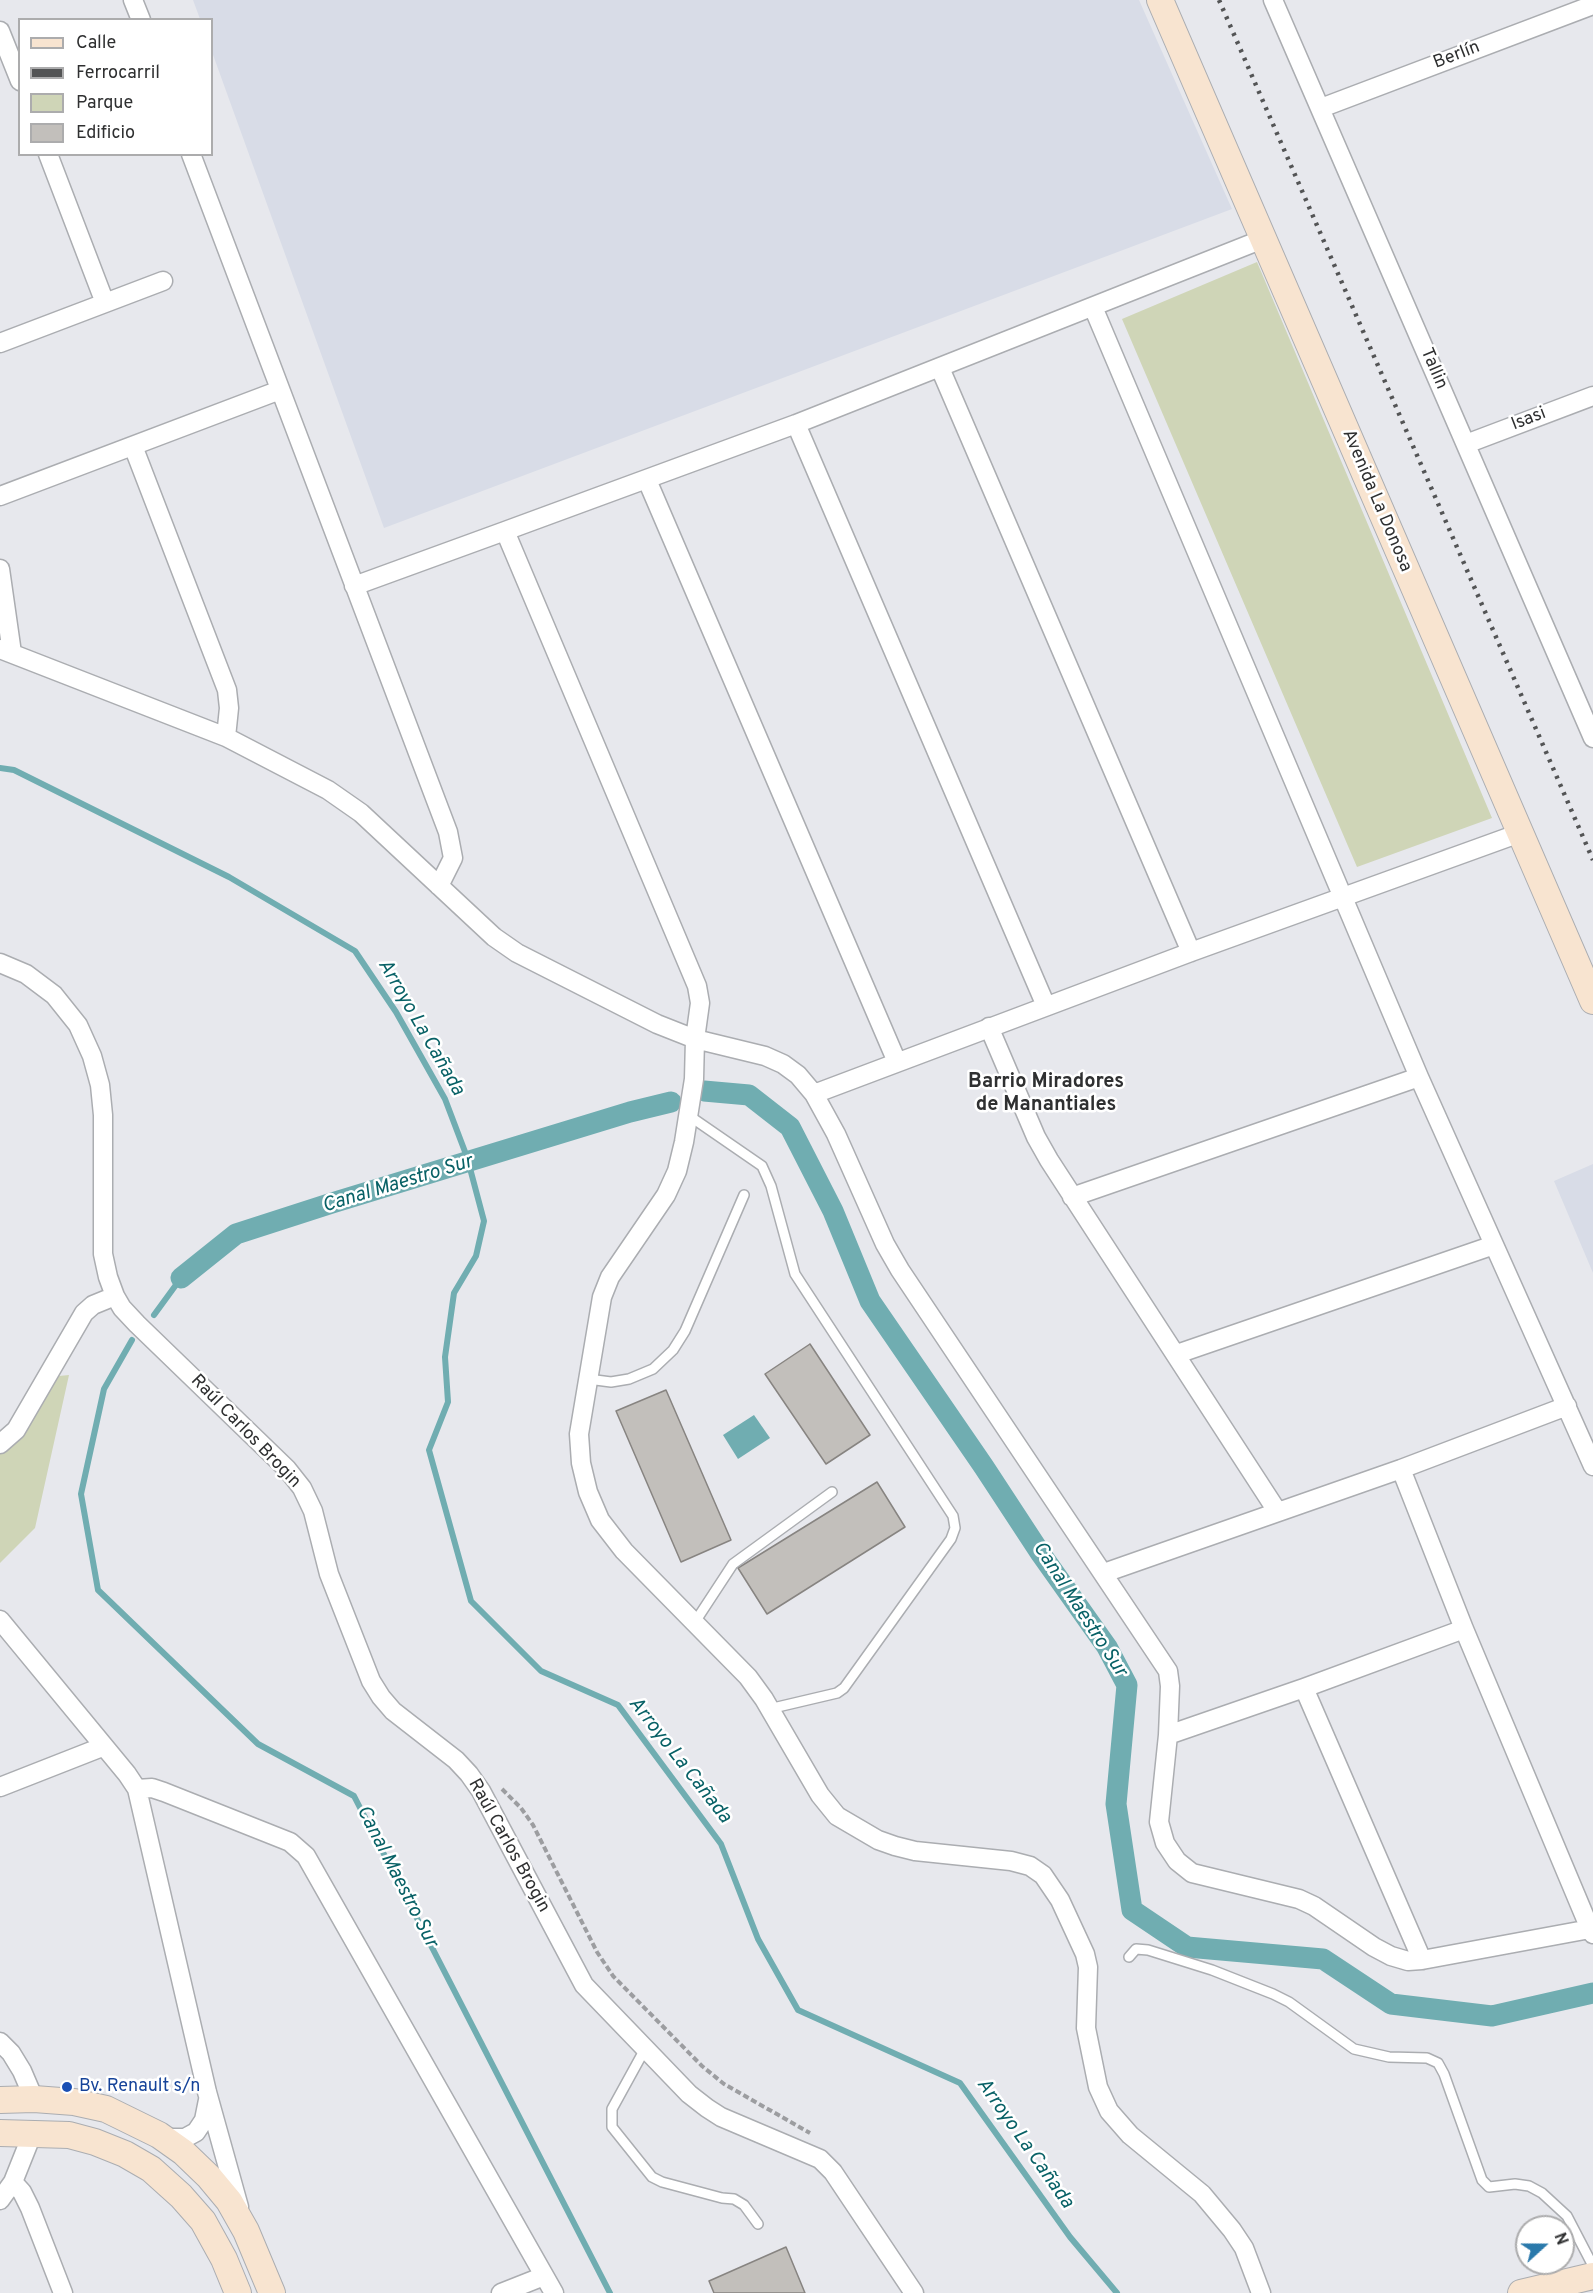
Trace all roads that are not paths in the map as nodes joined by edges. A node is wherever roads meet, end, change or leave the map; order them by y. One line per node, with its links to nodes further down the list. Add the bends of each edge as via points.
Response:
1 (133, 0): 5 (street)
2 (1160, 0): 11 (main road, Avenida La Donosa)
3 (1273, 0): 8 (street, Tallin)
4 (1592, 4): 8 (street, Berlín)
5 (140, 18)
6 (0, 31): 7 (street)
7 (18, 76)
8 (1321, 108): 20 (street, Tallin)
9 (49, 156): 13 (street)
10 (192, 156): 17 (street)
11 (1263, 239): 14 (street); 30 (main road, Avenida La Donosa)
12 (163, 281): 13 (street)
13 (105, 303): 15 (street)
14 (1093, 306): 16 (street); 32 (street)
15 (0, 344)
16 (940, 368): 19 (street); 33 (street)
17 (280, 390): 21 (street); 26 (street)
18 (1593, 396): 20 (street, Isasi)
19 (796, 424): 22 (street); 36 (street)
20 (1466, 444): 29 (street, Tallin)
21 (133, 446): 23 (street); 28 (street, via 227,690)
22 (647, 480): 24 (street); 39 (street)
23 (0, 496)
24 (504, 531): 26 (street); 38 (street, via 697,986 700,1003)
25 (0, 569): 27 (street)
26 (354, 586): 31 (street, via 451,842 453,858)
27 (6, 651): 28 (street)
28 (226, 737): 31 (street, via 348,803)
29 (1593, 738)
30 (1520, 833): 32 (street); 35 (main road, Avenida La Donosa)
31 (439, 886): 38 (street, via 517,953 657,1024)
32 (1343, 896): 33 (street); 40 (street)
33 (1191, 952): 36 (street)
34 (0, 963): 46 (street, Raúl Carlos Brogin, via 26,974 54,995 78,1024 92,1056 103,1115 103,1254)
35 (1593, 1001)
36 (1046, 1006): 37 (street)
37 (989, 1027): 39 (street); 44 (street, via 1036,1137)
38 (695, 1039): 41 (street, via 783,1064); 42 (street)
39 (897, 1062): 41 (street)
40 (1419, 1077): 44 (street); 45 (street)
41 (814, 1094): 55 (street, via 900,1270)
42 (688, 1115): 48 (street, via 677,1171 666,1195 610,1277 602,1297); 60 (lane, via 762,1167 771,1186 795,1274 953,1516 955,1528 844,1688)
43 (744, 1195): 48 (lane, via 673,1350 653,1369 629,1379)
44 (1072, 1197): 47 (street)
45 (1494, 1245): 47 (street); 49 (street)
46 (116, 1296): 50 (street, via 84,1313 16,1430); 69 (street, Raúl Carlos Brogin, via 137,1324 302,1488 313,1511 333,1584 371,1681 393,1711 469,1773 584,1985)
47 (1176, 1354): 54 (street)
48 (588, 1379): 57 (street, via 579,1434 581,1463 600,1520 624,1551)
49 (1567, 1406): 51 (street); 52 (street)
50 (0, 1444)
51 (1593, 1466)
52 (1401, 1469): 54 (street); 58 (street)
53 (832, 1492): 57 (lane, via 732,1564)
54 (1276, 1511): 55 (street)
55 (1104, 1573): 61 (street, via 1168,1671)
56 (0, 1620): 62 (street)
57 (695, 1622): 60 (street, via 748,1677)
58 (1464, 1629): 59 (street); 65 (street)
59 (1304, 1688): 61 (street); 67 (street)
60 (770, 1709): 89 (street, via 820,1795 837,1815 895,1846 1011,1861 1030,1866 1043,1875 1060,1900 1085,1954 1086,2028 1098,2087 1109,2111 1130,2135 1202,2194 1244,2248)
61 (1168, 1735): 67 (street, via 1159,1821 1165,1843 1177,1861 1192,1873 1299,1899 1391,1956)
62 (102, 1747): 63 (street); 64 (street)
63 (0, 1787)
64 (137, 1789): 70 (street); 81 (street, via 152,1788 248,1825 290,1842 306,1856)
65 (1592, 1932): 67 (street)
66 (1129, 1957): 80 (lane, via 1136,1949 1148,1950 1212,1970 1288,2002 1354,2049 1389,2057 1427,2058 1438,2063 1482,2180 1488,2187 1515,2184 1542,2193 1567,2216)
67 (1422, 1960)
68 (0, 2042): 71 (street, via 22,2071)
69 (645, 2049): 78 (lane, via 612,2109 612,2127 652,2177 734,2199 744,2205); 88 (street, Raúl Carlos Brogin, via 689,2094 721,2117 820,2159 833,2172)
70 (209, 2098): 75 (street, via 204,2120 196,2132 185,2138); 79 (street)
71 (34, 2099): 72 (main road); 75 (main road, via 106,2109)
72 (0, 2100)
73 (33, 2132): 74 (main road); 76 (street); 84 (main road, via 95,2142 151,2169 203,2222)
74 (0, 2133)
75 (164, 2138): 79 (main road, via 209,2177)
76 (13, 2182): 77 (street); 83 (street, via 30,2208)
77 (0, 2200)
78 (758, 2224)
79 (246, 2231): 85 (main road)
80 (1593, 2266)
81 (544, 2276): 86 (street); 87 (street)
82 (1593, 2277): 90 (main road)
83 (63, 2293)
84 (238, 2293)
85 (272, 2293)
86 (501, 2293)
87 (555, 2293)
88 (914, 2293)
89 (1261, 2293)
90 (1521, 2293)

